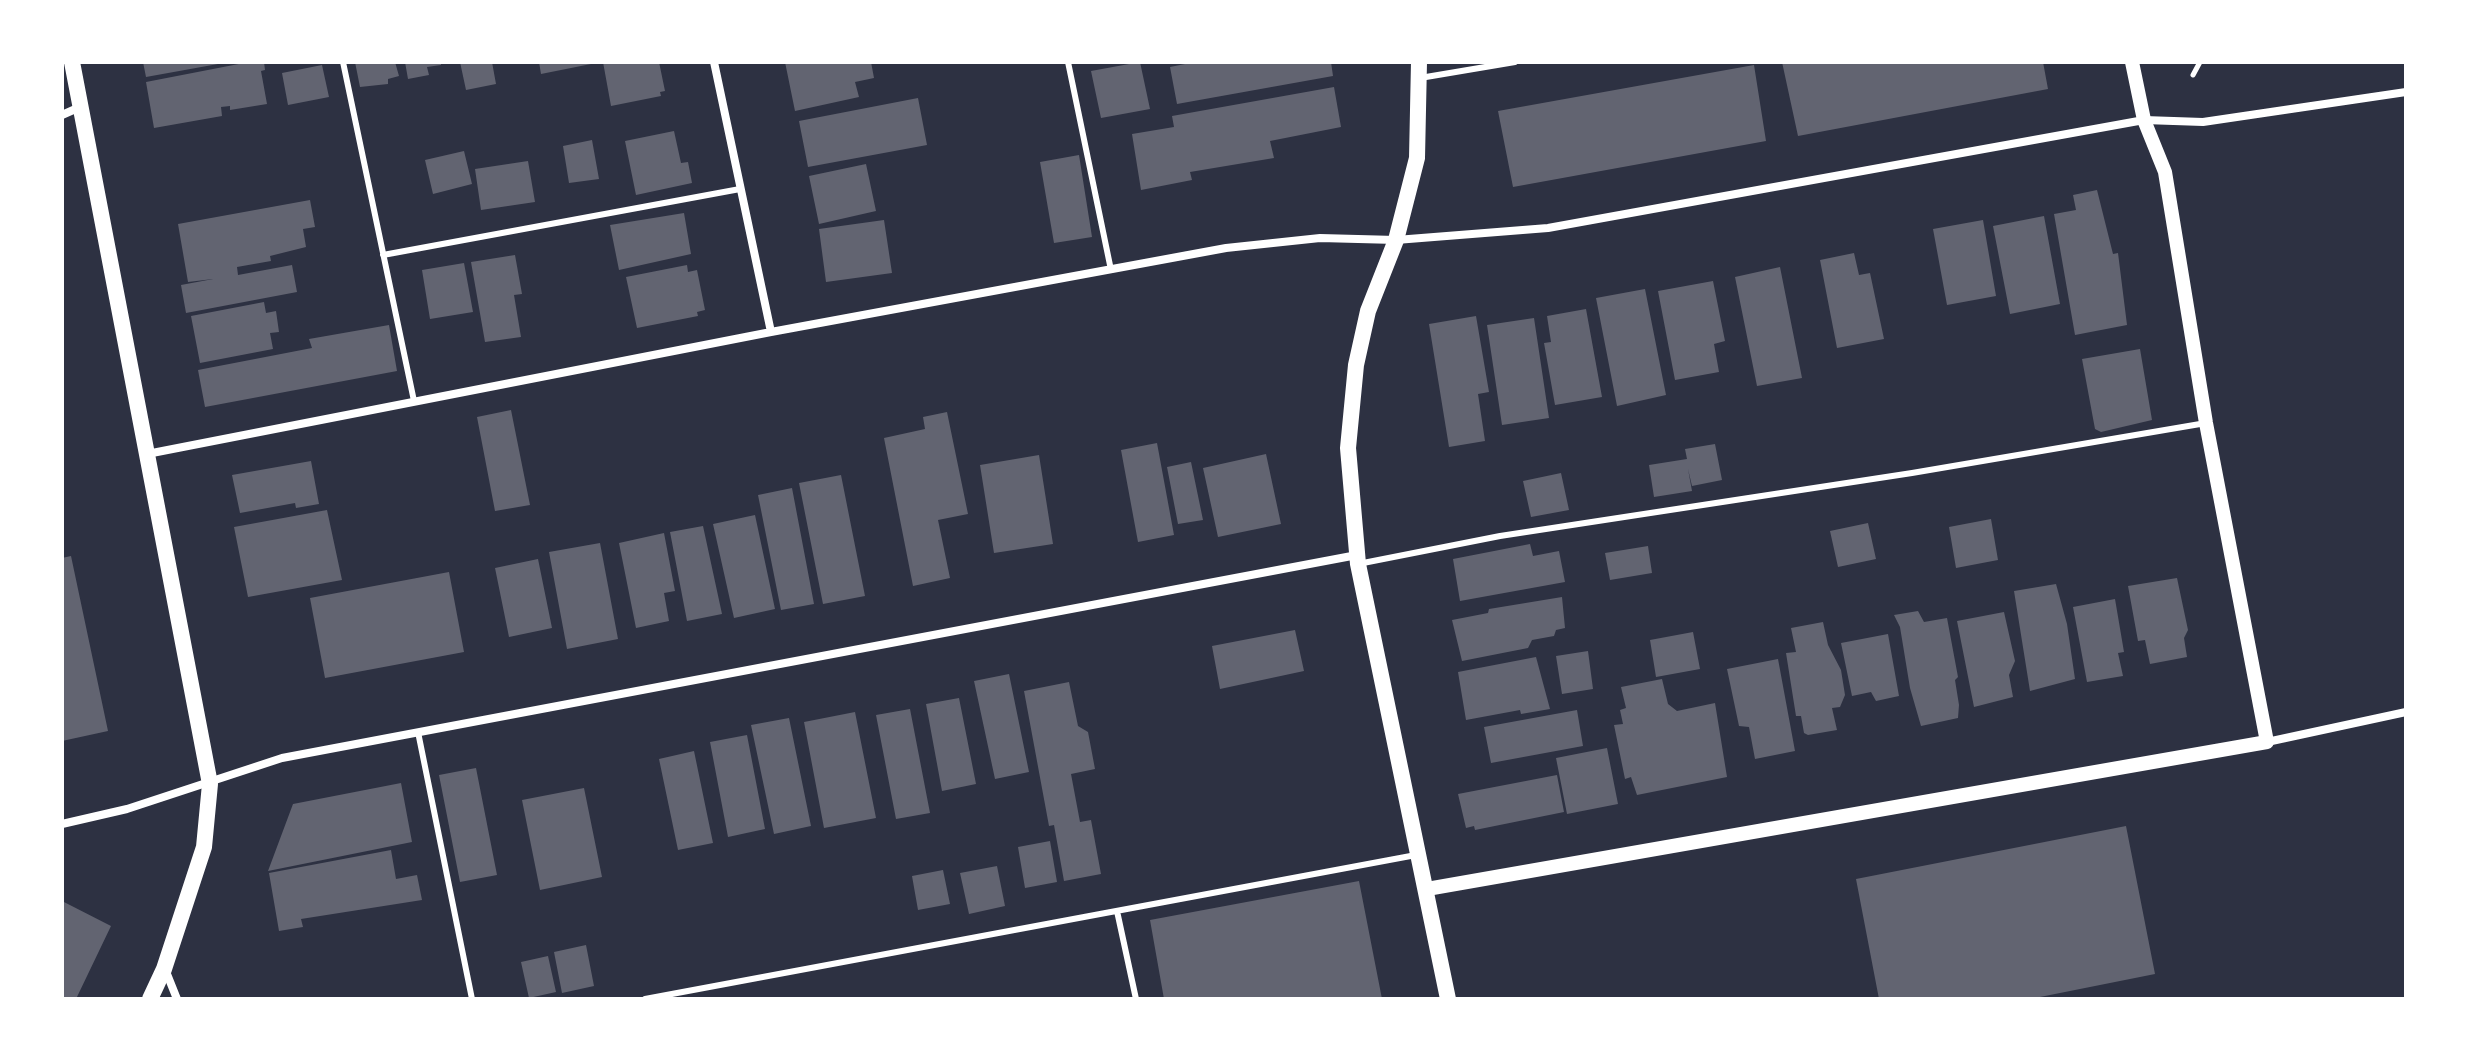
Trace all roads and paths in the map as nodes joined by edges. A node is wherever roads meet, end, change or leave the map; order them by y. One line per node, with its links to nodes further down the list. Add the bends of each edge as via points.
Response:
1 (72, 62): 11 (main road)
2 (343, 62): 16 (lane)
3 (714, 62): 14 (street)
4 (1068, 62): 17 (lane)
5 (1515, 62): 8 (lane)
6 (2132, 62): 13 (street)
7 (2200, 62): 9 (path)
8 (1420, 70): 15 (main road, via 1417,158)
9 (2193, 75)
10 (2406, 92): 13 (street, via 2203,122)
11 (80, 107): 12 (street); 21 (main road)
12 (62, 115)
13 (2144, 120): 15 (street, via 1548,228); 20 (street, via 2165,172)
14 (740, 189): 16 (lane); 18 (street)
15 (1396, 240): 17 (street, via 1320,238 1226,248); 22 (main road, via 1368,311 1356,365 1348,448)
16 (383, 255): 19 (lane)
17 (1111, 270): 18 (street)
18 (771, 332): 19 (street)
19 (414, 401): 21 (street)
20 (2206, 423): 22 (lane); 25 (street)
21 (147, 454): 26 (main road)
22 (1357, 559): 24 (street); 28 (main road)
23 (2406, 712): 25 (street)
24 (418, 732): 26 (street, via 282,758); 34 (lane)
25 (2267, 742): 29 (street)
26 (210, 784): 27 (street); 31 (main road, via 204,847)
27 (62, 824)
28 (1419, 854): 29 (main road); 30 (lane)
29 (1427, 889): 37 (main road)
30 (1117, 911): 35 (lane); 36 (lane)
31 (164, 969): 32 (main road); 33 (street)
32 (150, 999)
33 (177, 999)
34 (472, 999)
35 (645, 999)
36 (1136, 999)
37 (1448, 999)

